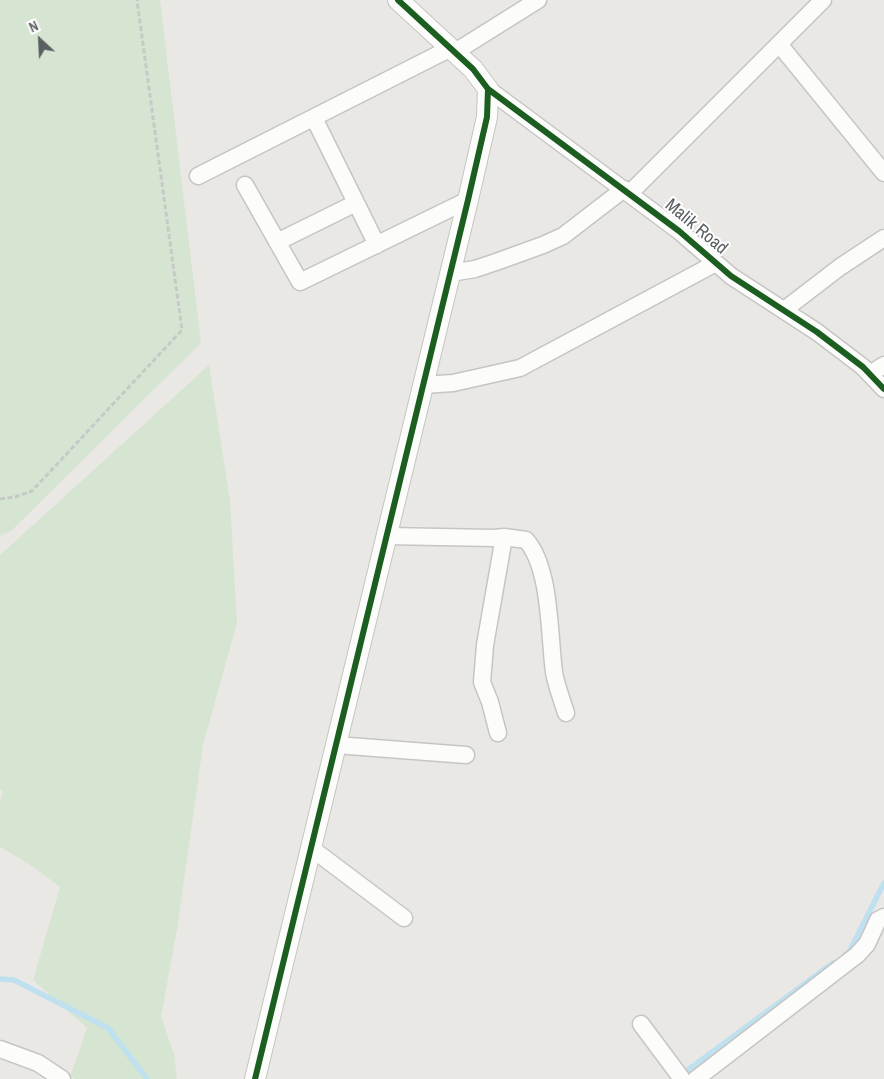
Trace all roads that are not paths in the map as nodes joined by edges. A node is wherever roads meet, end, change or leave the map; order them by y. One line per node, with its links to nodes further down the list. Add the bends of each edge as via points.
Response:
1 (398, 0): 5 (street)
2 (538, 0): 5 (street)
3 (823, 0): 4 (street)
4 (779, 44): 8 (street); 11 (street)
5 (453, 50): 6 (street); 7 (street)
6 (488, 89): 11 (street, Malik Road); 12 (street, via 487,117)
7 (314, 118): 9 (street); 13 (street)
8 (884, 173)
9 (198, 176)
10 (245, 185): 15 (street)
11 (627, 191): 17 (street, Malik Road); 18 (street, via 550,242 475,269)
12 (468, 200): 16 (street); 18 (street)
13 (356, 203): 15 (street); 16 (street)
14 (884, 238): 19 (street)
15 (277, 242): 16 (street, via 300,282)
16 (376, 245)
17 (716, 263): 19 (street, Malik Road); 22 (street, via 520,368)
18 (450, 273): 22 (street)
19 (784, 310): 21 (street, Malik Road, via 818,332)
20 (884, 364): 21 (street)
21 (870, 374): 23 (street, Malik Road)
22 (423, 385): 24 (street)
23 (884, 389)
24 (386, 536): 25 (street); 28 (street)
25 (504, 537): 26 (street, via 526,540 542,570 554,675); 27 (street, via 485,645 482,682)
26 (566, 713)
27 (498, 733)
28 (336, 746): 29 (street); 30 (street)
29 (466, 755)
30 (311, 848): 32 (street); 37 (street)
31 (884, 917): 38 (street, via 878,920 857,954)
32 (404, 918)
33 (641, 1024): 35 (street)
34 (0, 1049): 36 (street, via 38,1063)
35 (679, 1076)
36 (62, 1079)
37 (255, 1079)
38 (696, 1079)

